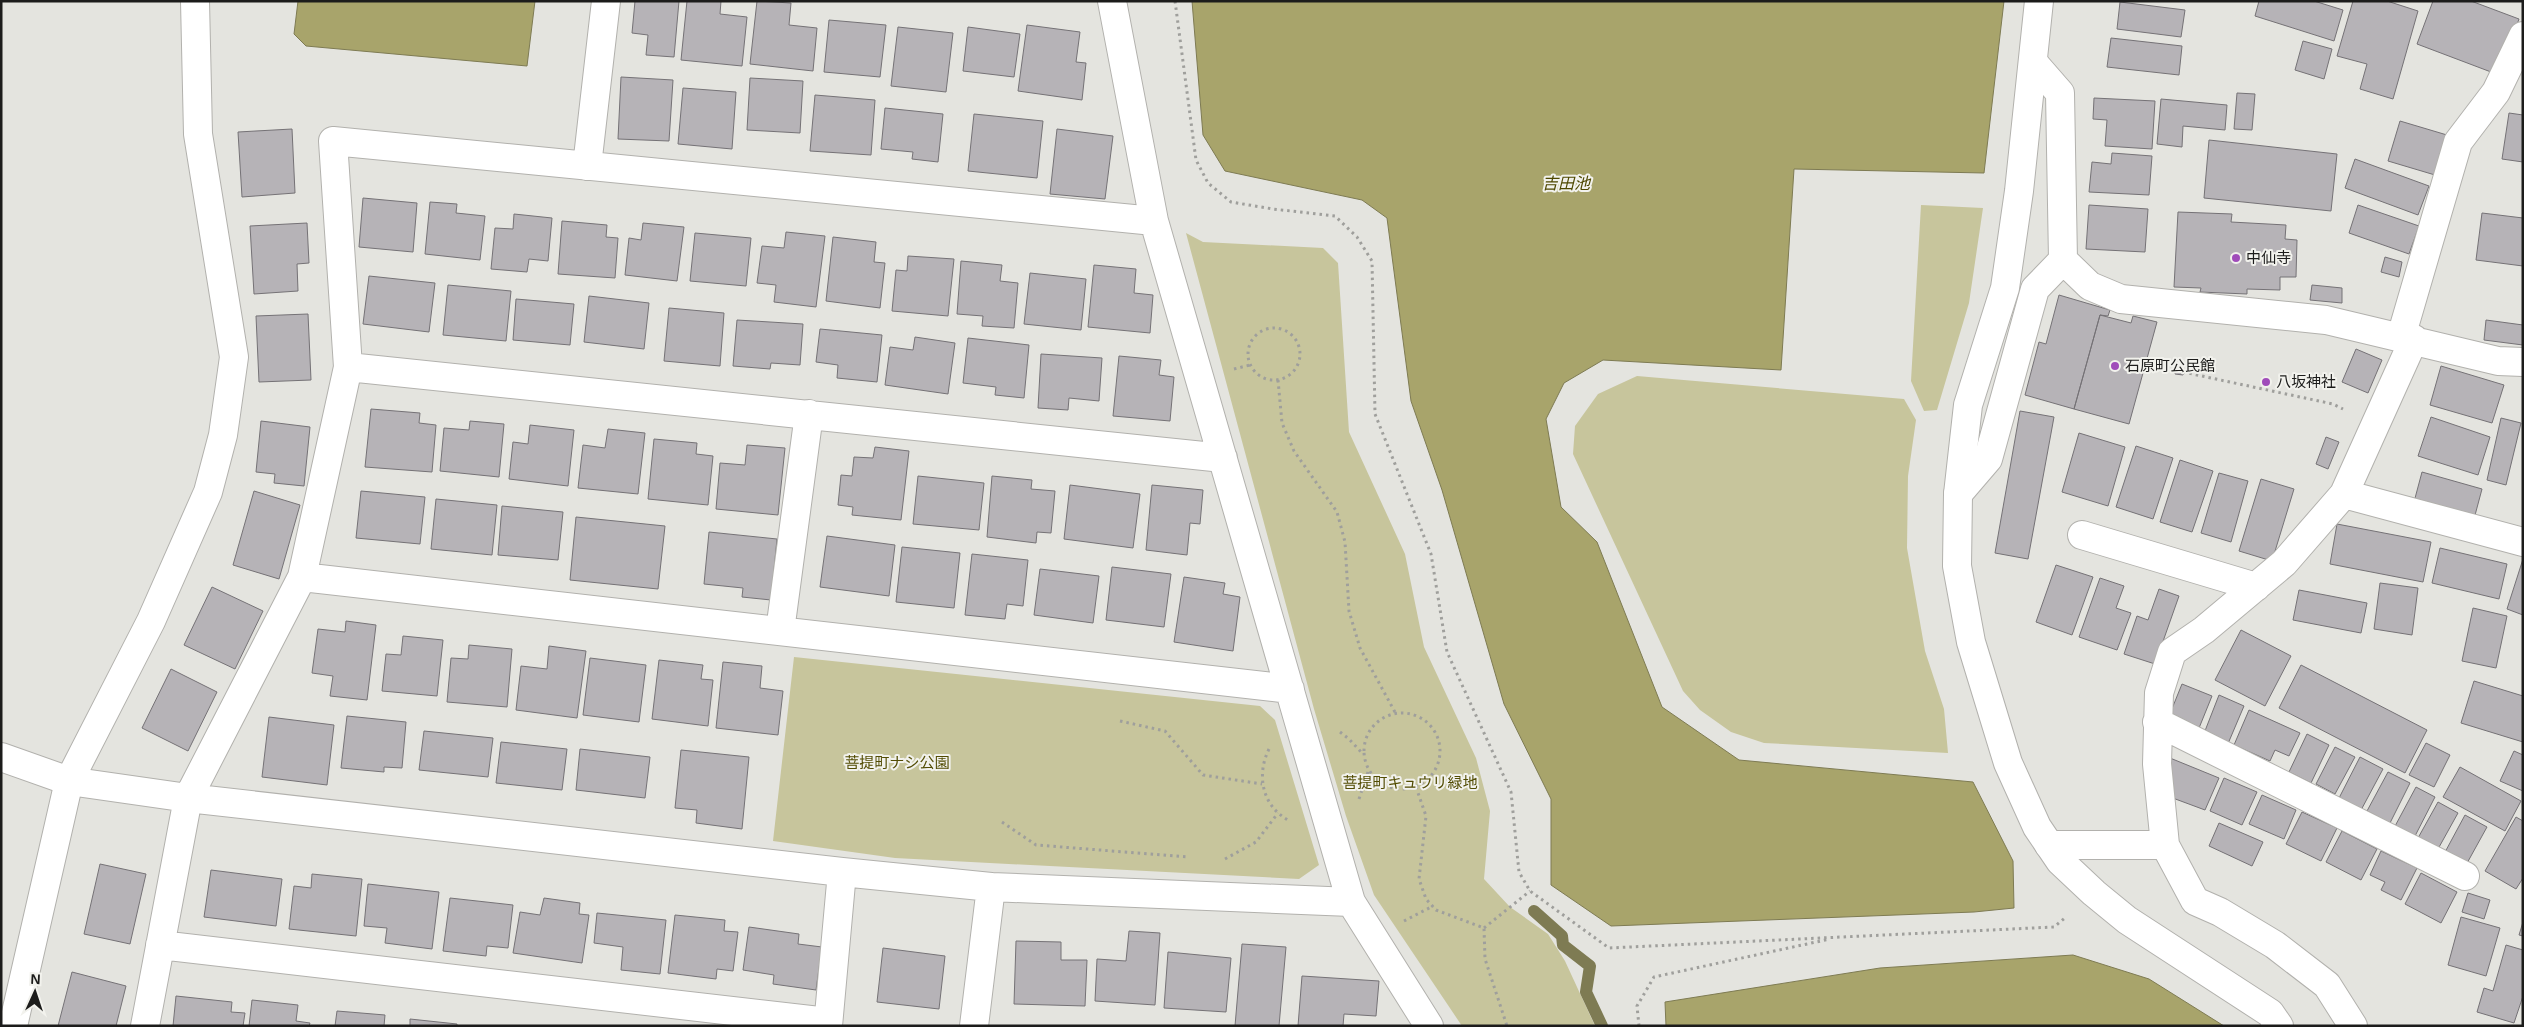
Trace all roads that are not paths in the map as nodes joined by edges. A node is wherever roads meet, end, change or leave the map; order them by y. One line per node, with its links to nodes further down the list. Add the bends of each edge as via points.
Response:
1 (195, 1): 25 (street, via 198,134 234,357 223,434 208,492 159,604)
2 (606, 1): 7 (street)
3 (1112, 1): 8 (street)
4 (2039, 1): 6 (street)
5 (2523, 36): 10 (street, via 2496,92 2458,142)
6 (2033, 62): 9 (street, via 2060,93); 15 (street, via 2005,288 1968,405)
7 (587, 166): 8 (street); 12 (street, via 333,141)
8 (1154, 221): 14 (street)
9 (2063, 260): 10 (street, via 2090,286 2121,298 2326,320); 15 (street, via 2035,288 1988,459)
10 (2408, 338): 11 (street, via 2498,361); 16 (street)
11 (2523, 362)
12 (348, 367): 13 (street); 19 (street)
13 (809, 414): 14 (street); 21 (street)
14 (1223, 458): 22 (street)
15 (1958, 494): 27 (street, via 1957,566 1971,642 2008,763 2037,827)
16 (2344, 494): 18 (street); 20 (street, via 2284,563)
17 (2082, 535): 20 (street)
18 (2523, 542)
19 (302, 577): 21 (street); 26 (street)
20 (2256, 586): 23 (street, via 2172,652 2159,693)
21 (780, 631): 22 (street)
22 (1290, 689): 32 (street)
23 (2157, 722): 28 (street); 30 (street)
24 (1, 757): 25 (street)
25 (69, 781): 26 (street); 35 (street)
26 (188, 798): 29 (street); 33 (street)
27 (2049, 845): 28 (street); 39 (street, via 2094,893 2127,920 2270,1013)
28 (2164, 845): 40 (street, via 2195,901 2275,945 2328,985)
29 (842, 872): 31 (street); 34 (street)
30 (2465, 876)
31 (991, 887): 32 (street); 37 (street)
32 (1351, 902): 38 (street)
33 (160, 945): 34 (street); 36 (street)
34 (828, 1024)
35 (12, 1026)
36 (145, 1026)
37 (974, 1026)
38 (1429, 1026)
39 (2279, 1026)
40 (2352, 1026)

